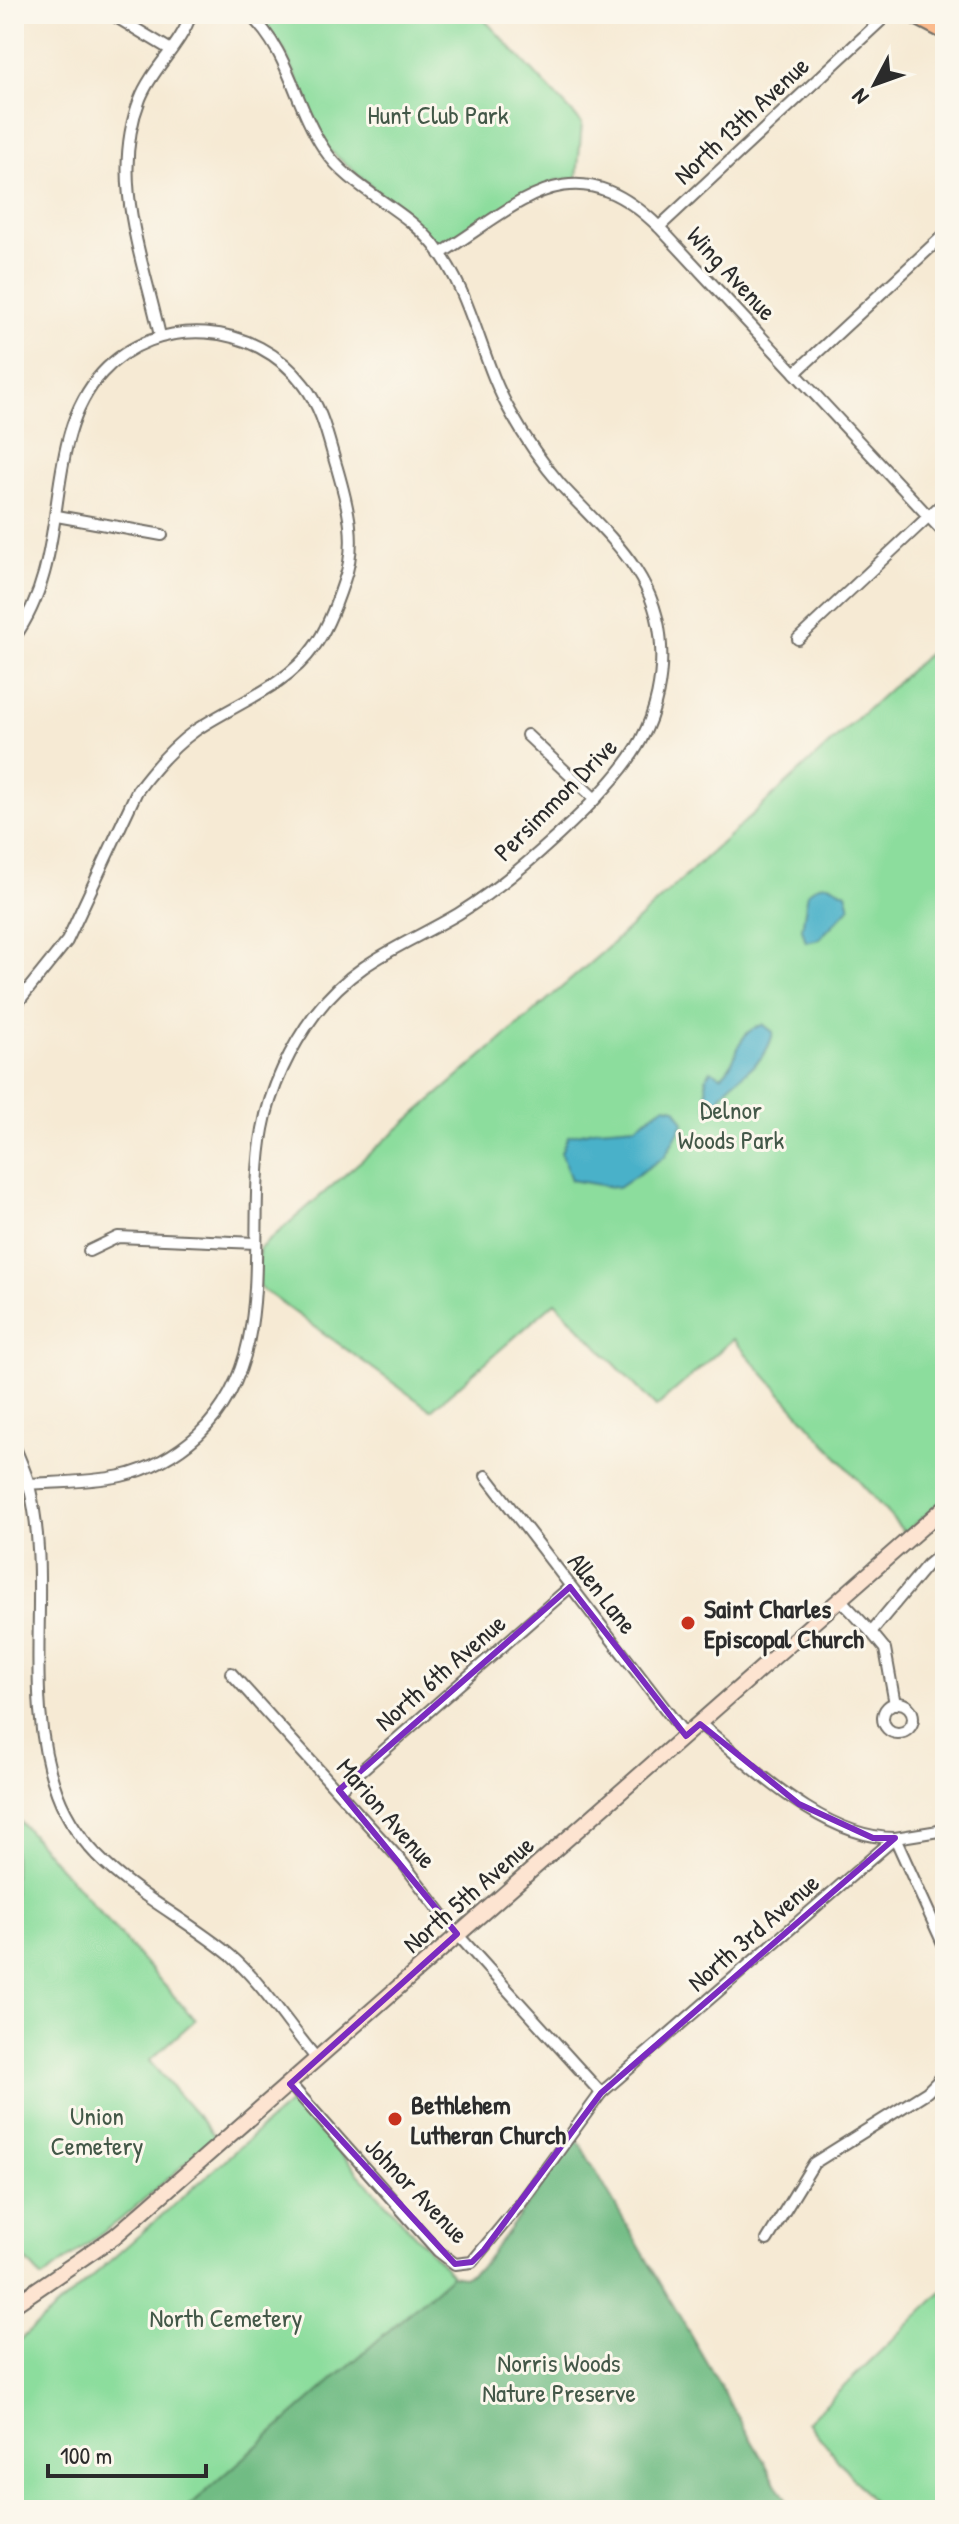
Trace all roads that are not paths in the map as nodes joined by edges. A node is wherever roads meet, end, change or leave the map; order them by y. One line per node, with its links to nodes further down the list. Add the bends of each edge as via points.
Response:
1 (111, 14): 7 (street)
2 (191, 14): 7 (street)
3 (249, 14): 10 (street, Persimmon Drive, via 285,60 326,153 432,241)
4 (888, 14): 8 (street, North 13th Avenue)
5 (912, 14): 6 (main road)
6 (945, 31)
7 (171, 50): 11 (street, via 141,96 126,169 131,218)
8 (659, 227): 10 (street, Wing Avenue, via 605,187 567,183 533,195); 12 (street, Wing Avenue)
9 (945, 234): 12 (street)
10 (440, 254): 21 (street, Persimmon Drive, via 515,420 559,482 621,546 645,579 656,612 661,675 654,712 621,771)
11 (160, 336): 14 (street, via 114,361 86,395 69,431); 22 (street, via 206,331 228,335 268,352 304,384 319,407 347,502 351,526 345,578 315,647 277,681 196,730 153,770 126,814 67,941)
12 (795, 373): 15 (street, Wing Avenue)
13 (945, 501): 15 (street)
14 (57, 516): 17 (street); 18 (street, via 38,598)
15 (929, 517): 16 (street, Wing Avenue); 19 (street)
16 (945, 534)
17 (162, 535)
18 (14, 638)
19 (798, 639)
20 (527, 735): 21 (street)
21 (594, 798): 23 (street, Persimmon Drive, via 502,883 456,915 391,947 317,1011 294,1046 268,1108 258,1171)
22 (14, 1007)
23 (256, 1243): 24 (street, via 118,1237); 27 (street, Persimmon Drive, via 249,1347 228,1401 211,1423 188,1444 121,1476)
24 (89, 1251)
25 (14, 1445): 27 (street)
26 (486, 1476): 31 (street, Allen Lane)
27 (29, 1484): 28 (street, Persimmon Drive); 43 (street, via 38,1572 37,1700 58,1796 96,1857 234,1960)
28 (14, 1485)
29 (945, 1507): 32 (main road, North 5th Avenue)
30 (945, 1550): 33 (street)
31 (570, 1587): 37 (street, Allen Lane); 38 (street, North 6th Avenue)
32 (840, 1599): 33 (street); 36 (main road, North 5th Avenue)
33 (871, 1632): 35 (street, via 885,1649)
34 (231, 1673): 38 (street, Marion Avenue)
35 (895, 1704)
36 (700, 1724): 37 (main road, North 5th Avenue); 40 (street, via 799,1804 873,1838)
37 (686, 1736): 41 (main road, North 5th Avenue)
38 (339, 1790): 41 (street, Marion Avenue)
39 (945, 1830): 40 (street)
40 (895, 1838): 42 (street); 46 (street, North 3rd Avenue)
41 (457, 1934): 43 (main road, North 5th Avenue); 46 (street, Marion Avenue)
42 (945, 1948)
43 (317, 2059): 45 (main road, North 5th Avenue)
44 (945, 2074): 47 (street, via 927,2092 814,2163)
45 (290, 2084): 46 (street, Johnor Avenue, via 438,2251 447,2260 464,2264 484,2250); 48 (main road, North 5th Avenue, via 115,2236)
46 (601, 2093)
47 (767, 2240)
48 (14, 2305)

